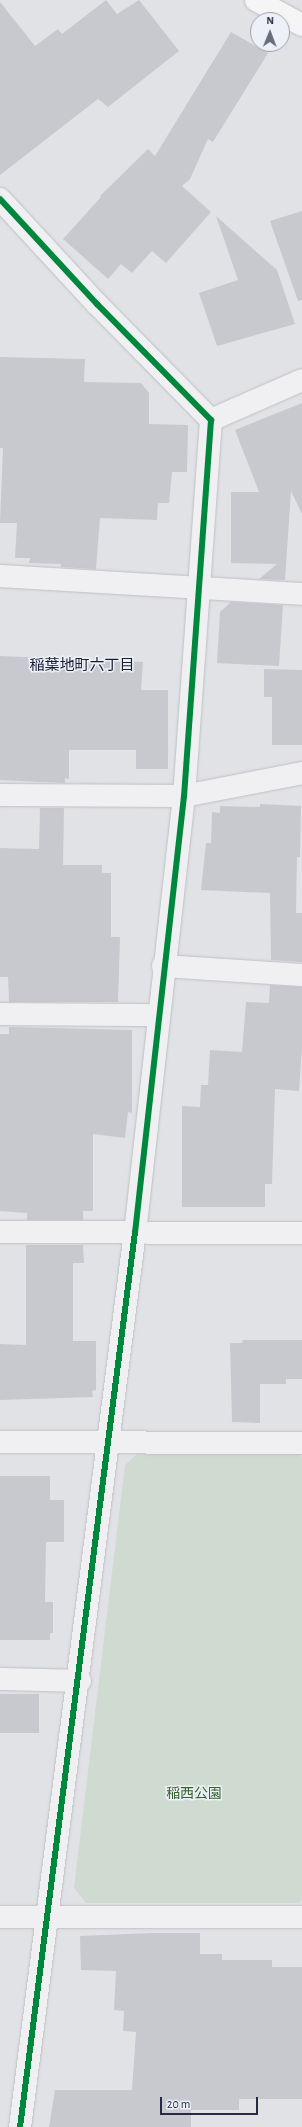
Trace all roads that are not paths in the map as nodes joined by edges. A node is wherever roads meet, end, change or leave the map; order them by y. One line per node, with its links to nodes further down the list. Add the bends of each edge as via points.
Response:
1 (256, 0): 2 (main road)
2 (302, 24)
3 (0, 199): 5 (street, via 97,304)
4 (302, 380): 5 (street)
5 (211, 420): 7 (street)
6 (0, 576): 7 (street)
7 (198, 588): 8 (street); 11 (street)
8 (302, 594)
9 (302, 773): 11 (street)
10 (0, 795): 11 (street)
11 (184, 796): 12 (street)
12 (163, 966): 13 (street); 15 (street)
13 (302, 975)
14 (0, 1014): 15 (street)
15 (158, 1015): 17 (street)
16 (0, 1232): 17 (street)
17 (135, 1232): 18 (street); 20 (street)
18 (302, 1233)
19 (0, 1442): 20 (street)
20 (109, 1442): 21 (street); 23 (street)
21 (302, 1443)
22 (0, 1679): 23 (street)
23 (80, 1680): 25 (street)
24 (0, 1916): 25 (street)
25 (48, 1917): 26 (street); 27 (street)
26 (302, 1917)
27 (20, 2127)

